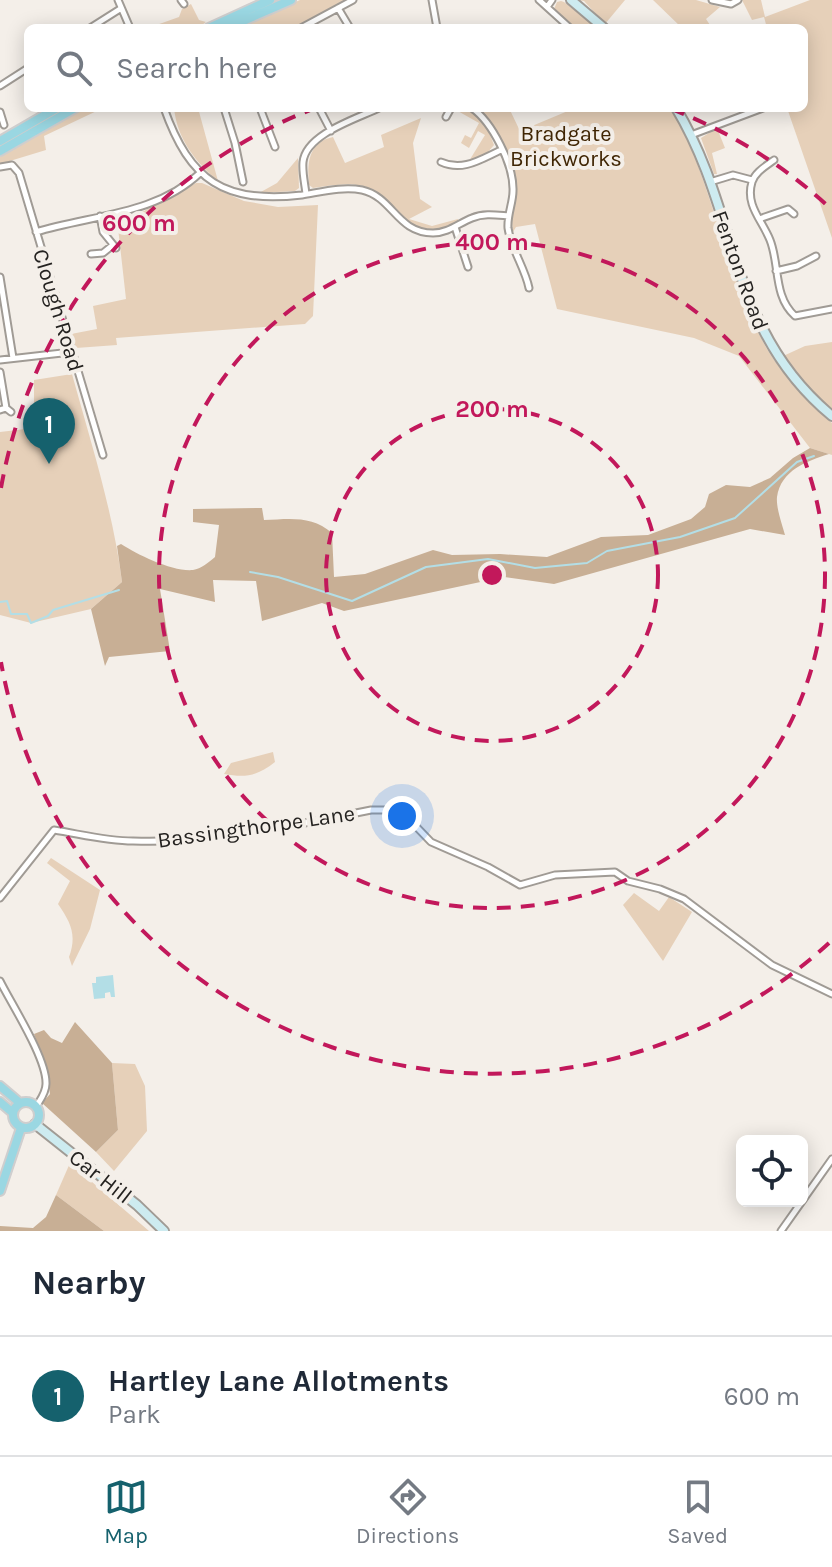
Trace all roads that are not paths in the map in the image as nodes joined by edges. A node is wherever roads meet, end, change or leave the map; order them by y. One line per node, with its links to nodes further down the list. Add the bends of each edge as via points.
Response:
1 (118, 0): 13 (street)
2 (270, 0): 16 (main road)
3 (291, 0): 17 (main road)
4 (353, 0): 12 (street)
5 (432, 0): 20 (street)
6 (539, 0): 11 (street)
7 (552, 0): 11 (street)
8 (571, 0): 22 (street)
9 (712, 0): 10 (street)
10 (738, 0)
11 (547, 7): 21 (street)
12 (338, 8): 18 (street); 19 (street)
13 (120, 9): 14 (street); 15 (street)
14 (96, 24)
15 (128, 24)
16 (218, 24)
17 (236, 24)
18 (308, 24)
19 (348, 24)
20 (436, 24)
21 (566, 24)
22 (599, 24)
23 (24, 71): 24 (street)
24 (0, 86)
25 (0, 112): 38 (street)
26 (50, 112): 41 (main road)
27 (68, 112): 44 (main road)
28 (166, 112): 48 (street, via 183,152)
29 (225, 112): 50 (street)
30 (262, 112): 42 (street)
31 (321, 112): 39 (street)
32 (371, 112): 39 (street)
33 (449, 112): 37 (street)
34 (477, 112): 43 (street)
35 (678, 112): 40 (street, Fenton Road)
36 (751, 112): 40 (street)
37 (446, 117)
38 (4, 125)
39 (331, 131): 52 (street, via 306,151)
40 (691, 135): 51 (street, Fenton Road)
41 (0, 141)
42 (275, 147)
43 (501, 150): 46 (street, via 466,166); 55 (street, via 513,183)
44 (0, 151)
45 (774, 160): 49 (street)
46 (441, 162)
47 (0, 167): 58 (street, Clough Road, via 15,167 19,173)
48 (200, 173): 52 (street, via 243,196); 54 (street, via 158,200)
49 (752, 180): 51 (street, via 733,175); 56 (street, via 751,204)
50 (243, 182)
51 (709, 182): 71 (street, Fenton Road, via 767,341 798,383)
52 (306, 194): 57 (street, via 363,190 413,228 438,233)
53 (794, 214): 56 (street, via 788,209)
54 (100, 216): 58 (street); 59 (street, via 114,247)
55 (508, 216): 57 (street, via 482,215); 64 (street, via 508,231)
56 (759, 219): 62 (street)
57 (455, 227): 61 (street)
58 (36, 232): 66 (street, Clough Road)
59 (91, 254)
60 (816, 256): 62 (street, via 810,263)
61 (468, 267)
62 (776, 271): 65 (street, via 793,318)
63 (0, 277): 67 (street)
64 (529, 288)
65 (832, 309)
66 (71, 352): 67 (street); 72 (street, Clough Road)
67 (13, 358): 68 (street)
68 (0, 360)
69 (0, 372): 70 (street)
70 (6, 410)
71 (832, 416)
72 (103, 455)
73 (0, 898): 75 (street, Bassingthorpe Lane, via 54,830 119,841 165,841 391,810 412,821 431,842 520,885 608,870 684,899 772,965)
74 (0, 981): 79 (street, via 42,1064 46,1083)
75 (832, 994)
76 (0, 1086): 78 (main road)
77 (0, 1102): 80 (main road)
78 (20, 1103): 79 (main road); 80 (main road)
79 (36, 1107): 81 (main road)
80 (13, 1113): 82 (main road)
81 (35, 1124): 82 (main road); 85 (street, Car Hill)
82 (21, 1128): 84 (main road)
83 (832, 1159): 86 (street)
84 (0, 1191)
85 (164, 1231)
86 (781, 1231)

